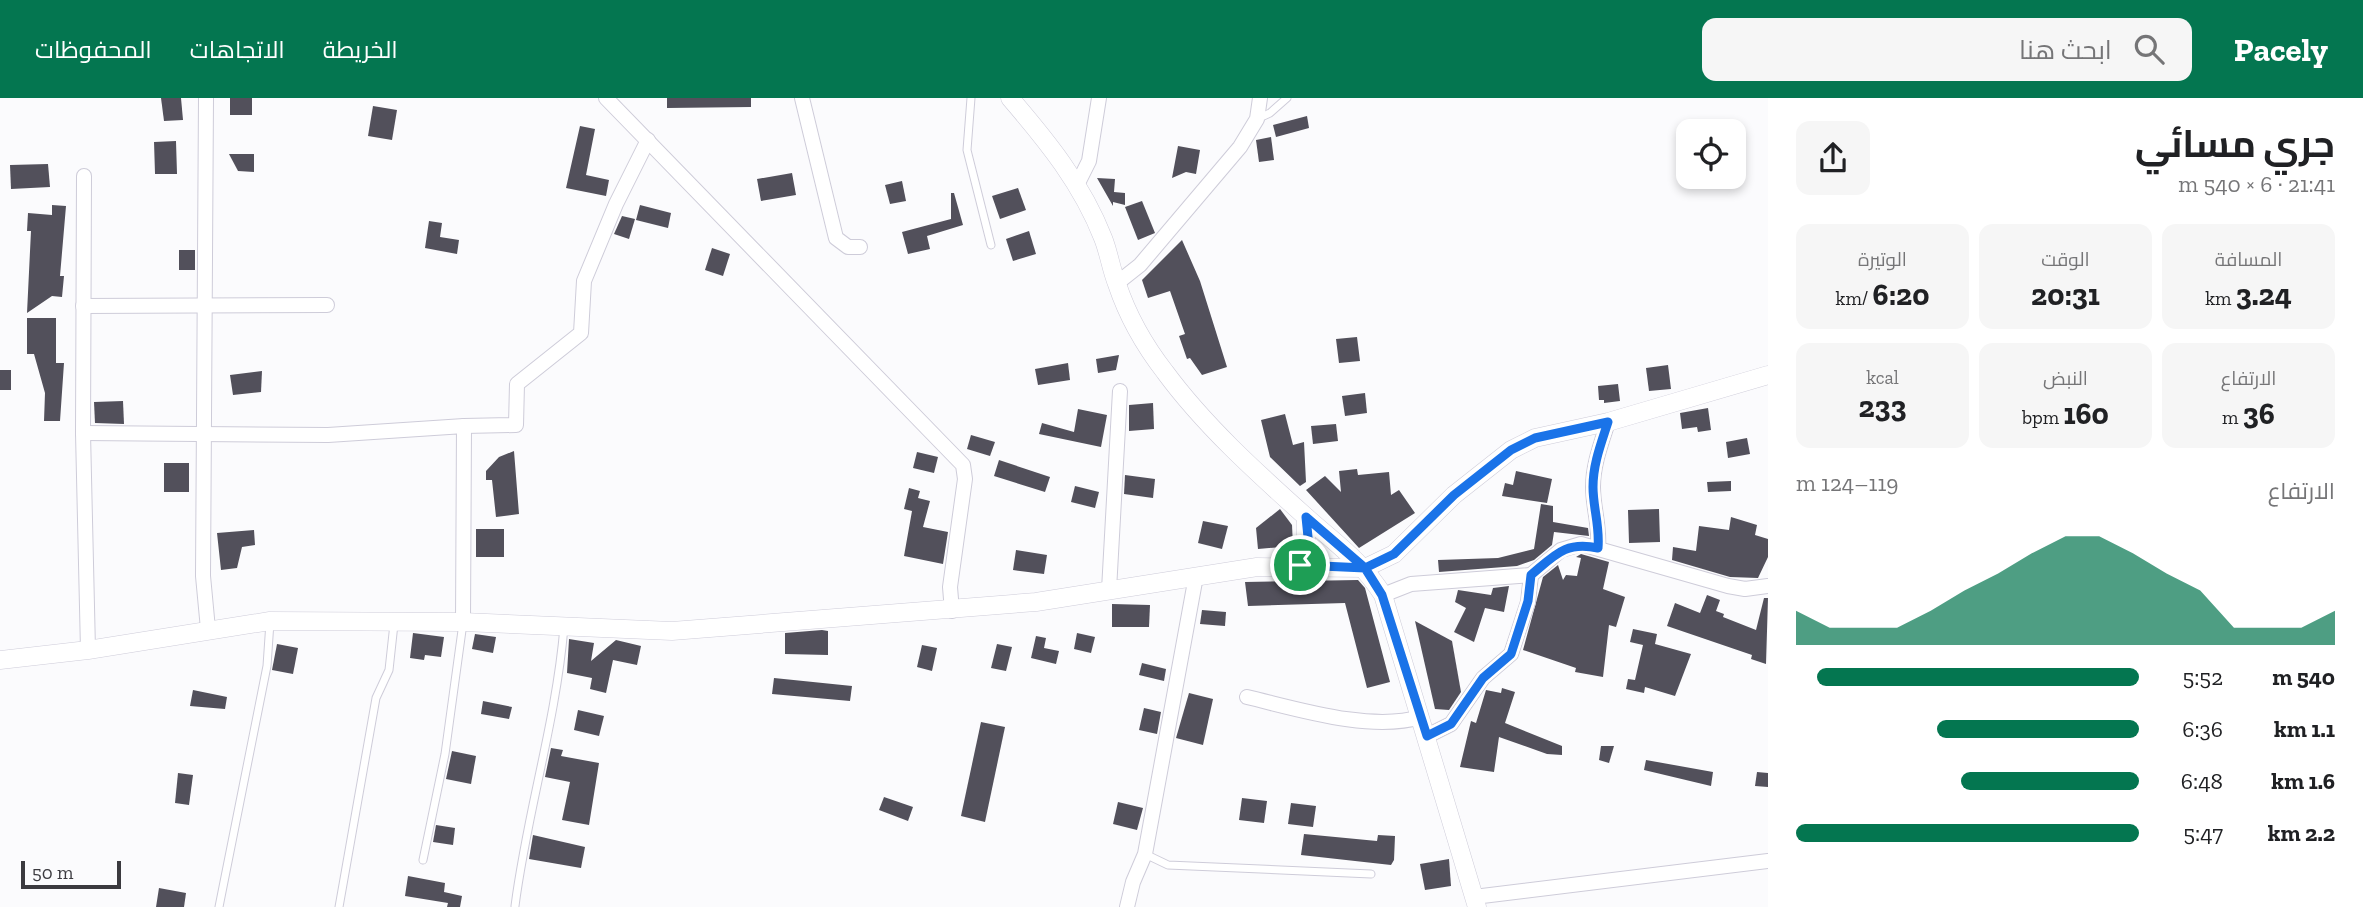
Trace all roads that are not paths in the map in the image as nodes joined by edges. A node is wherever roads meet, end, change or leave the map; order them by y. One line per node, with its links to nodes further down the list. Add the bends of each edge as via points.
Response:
1 (206, 98): 16 (street)
2 (606, 98): 10 (street)
3 (802, 98): 14 (street, via 835,238 848,247)
4 (971, 98): 13 (lane, via 967,150)
5 (1010, 98): 12 (street, via 1055,150)
6 (1099, 98): 12 (street, via 1089,161)
7 (1260, 98): 9 (street)
8 (1287, 98): 9 (lane)
9 (1257, 120): 15 (street, via 1240,147 1148,255)
10 (648, 141): 22 (street, via 584,281 582,332 517,384 516,425); 34 (street, via 963,464 965,480 950,587)
11 (84, 176): 18 (street)
12 (1077, 185): 15 (street, via 1103,239)
13 (991, 245)
14 (860, 247)
15 (1116, 284): 25 (street, via 1143,343 1168,376 1201,415)
16 (204, 305): 17 (street); 18 (street); 23 (street)
17 (327, 305)
18 (83, 306): 24 (street)
19 (1768, 375): 21 (street)
20 (1120, 391): 32 (street)
21 (1608, 422): 26 (street, via 1594,466); 28 (street, via 1535,438 1511,450 1454,495 1394,554)
22 (464, 426): 23 (street, via 328,435); 36 (street)
23 (205, 432): 24 (street); 39 (street, via 203,576)
24 (83, 433): 40 (street)
25 (1306, 517): 27 (street, via 1308,537); 28 (street)
26 (1598, 548): 29 (street, via 1581,544 1561,550); 31 (street, via 1728,586)
27 (1300, 565): 28 (street); 30 (street)
28 (1365, 568): 33 (street)
29 (1531, 575): 33 (street, via 1412,584); 44 (street, via 1511,654 1483,678 1451,724)
30 (1196, 576): 32 (street); 45 (street)
31 (1768, 586)
32 (1109, 590): 34 (street)
33 (1382, 595): 43 (street)
34 (952, 611): 38 (street, via 672,631)
35 (270, 621): 37 (street); 39 (street); 51 (lane, via 267,666)
36 (463, 622): 37 (street); 38 (street); 46 (lane, via 445,754)
37 (394, 624): 52 (lane, via 388,670 376,698)
38 (564, 626): 50 (lane, via 559,680)
39 (208, 629): 40 (street)
40 (88, 650): 41 (street)
41 (0, 660)
42 (1247, 696): 43 (street, via 1307,712 1377,722 1400,724)
43 (1421, 718): 44 (street)
44 (1427, 736): 49 (street)
45 (1145, 855): 48 (lane, via 1168,865); 53 (street)
46 (423, 860)
47 (1768, 860): 49 (street)
48 (1371, 873)
49 (1476, 902)
50 (515, 906)
51 (219, 907)
52 (339, 907)
53 (1127, 907)

